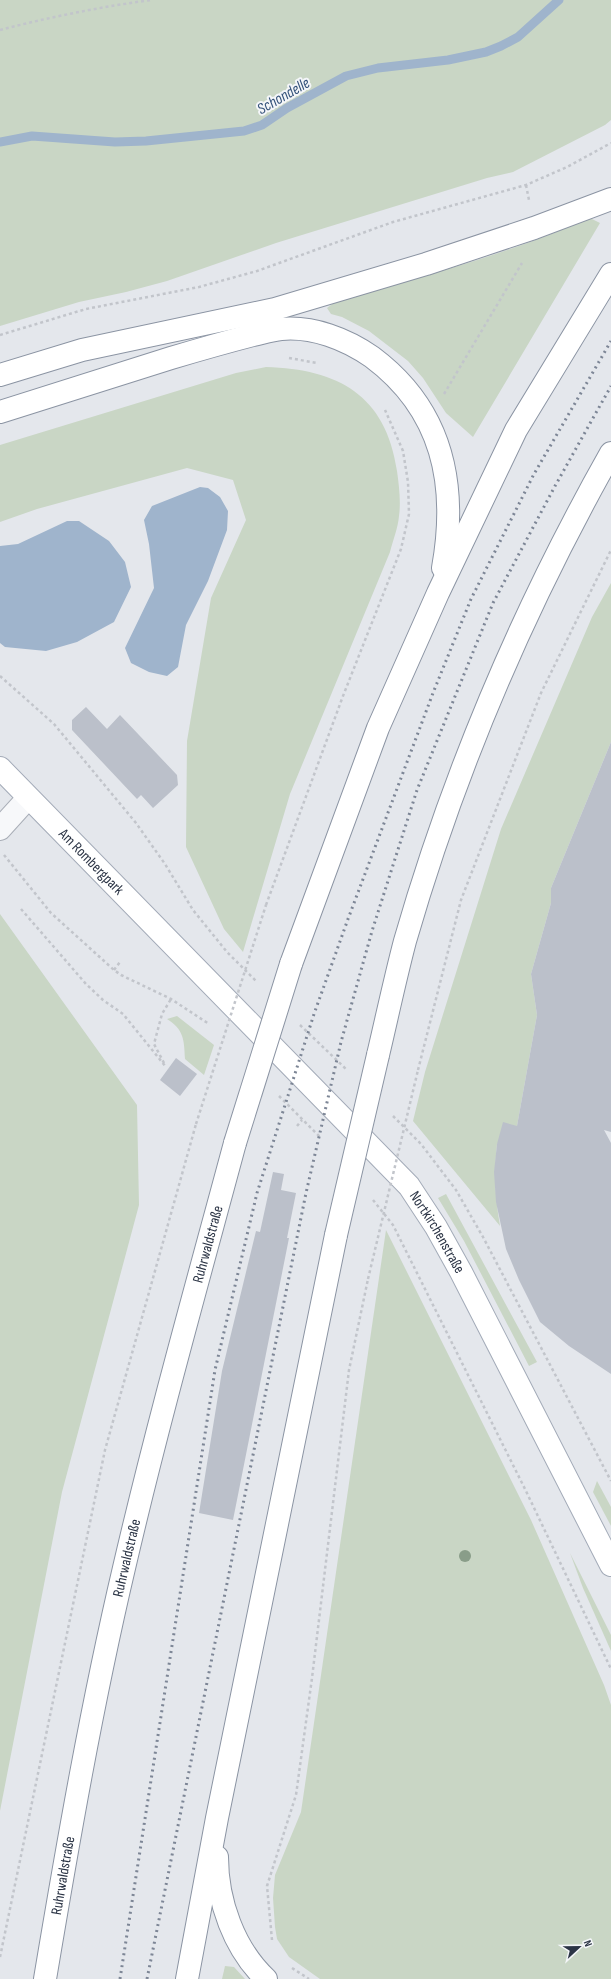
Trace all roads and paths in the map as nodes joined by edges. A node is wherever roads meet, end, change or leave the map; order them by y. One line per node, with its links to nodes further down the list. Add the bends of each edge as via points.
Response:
1 (152, 0): 2 (path, via 98,7)
2 (0, 30)
3 (611, 143): 4 (path, via 567,167)
4 (526, 185): 6 (path); 8 (path, via 393,222 257,271 200,287 86,309)
5 (611, 199): 6 (main road)
6 (534, 228): 11 (main road, via 275,310 82,350); 14 (path, via 525,256 448,389)
7 (611, 274): 18 (main road, via 516,430)
8 (0, 335)
9 (281, 359): 10 (path)
10 (323, 364)
11 (0, 375)
12 (384, 408): 15 (path)
13 (0, 412): 14 (main road, via 195,351 280,329 307,330 330,335 359,348 384,366 411,393)
14 (427, 418): 15 (path); 18 (main road, via 444,466 448,490 447,544)
15 (404, 451): 46 (path, bridge, via 409,514 401,549 343,696 266,905 196,1124 106,1450)
16 (611, 453): 44 (main road, bridge, via 550,566 484,714 425,876 405,942 336,1235)
17 (611, 550): 45 (path, bridge, via 542,694 461,900 418,1070 349,1370 296,1795 266,1886 270,1938)
18 (438, 593): 48 (main road, Ruhrwaldstraße, bridge, via 378,728 291,964 235,1143 176,1361 124,1569 69,1835)
19 (0, 676): 28 (path, via 54,724 136,823 193,910 227,952)
20 (0, 768): 21 (main road, Am Rombergpark)
21 (28, 798): 22 (street); 25 (main road, Am Rombergpark)
22 (0, 829)
23 (0, 850): 27 (path, via 51,913)
24 (21, 909): 29 (path, via 86,984 123,1014 166,1067 154,1044 162,1014)
25 (183, 956): 42 (main road, Nortkirchenstraße, via 409,1186 461,1272)
26 (120, 962): 27 (path)
27 (114, 970): 29 (path)
28 (260, 985)
29 (171, 999): 31 (path)
30 (299, 1023): 34 (path)
31 (213, 1028)
32 (218, 1034): 33 (path)
33 (229, 1044)
34 (349, 1073)
35 (276, 1093): 37 (path)
36 (388, 1111): 41 (path, via 421,1144 456,1190)
37 (302, 1120): 38 (path); 39 (path)
38 (297, 1126)
39 (324, 1142)
40 (370, 1196): 43 (path, via 392,1225 525,1489)
41 (611, 1481)
42 (611, 1565)
43 (611, 1669)
44 (217, 1818): 49 (main road); 50 (main road, via 217,1869 228,1917 244,1952)
45 (273, 1944)
46 (0, 1957)
47 (289, 1966): 51 (path)
48 (45, 1979)
49 (187, 1979)
50 (266, 1979)
51 (309, 1979)

